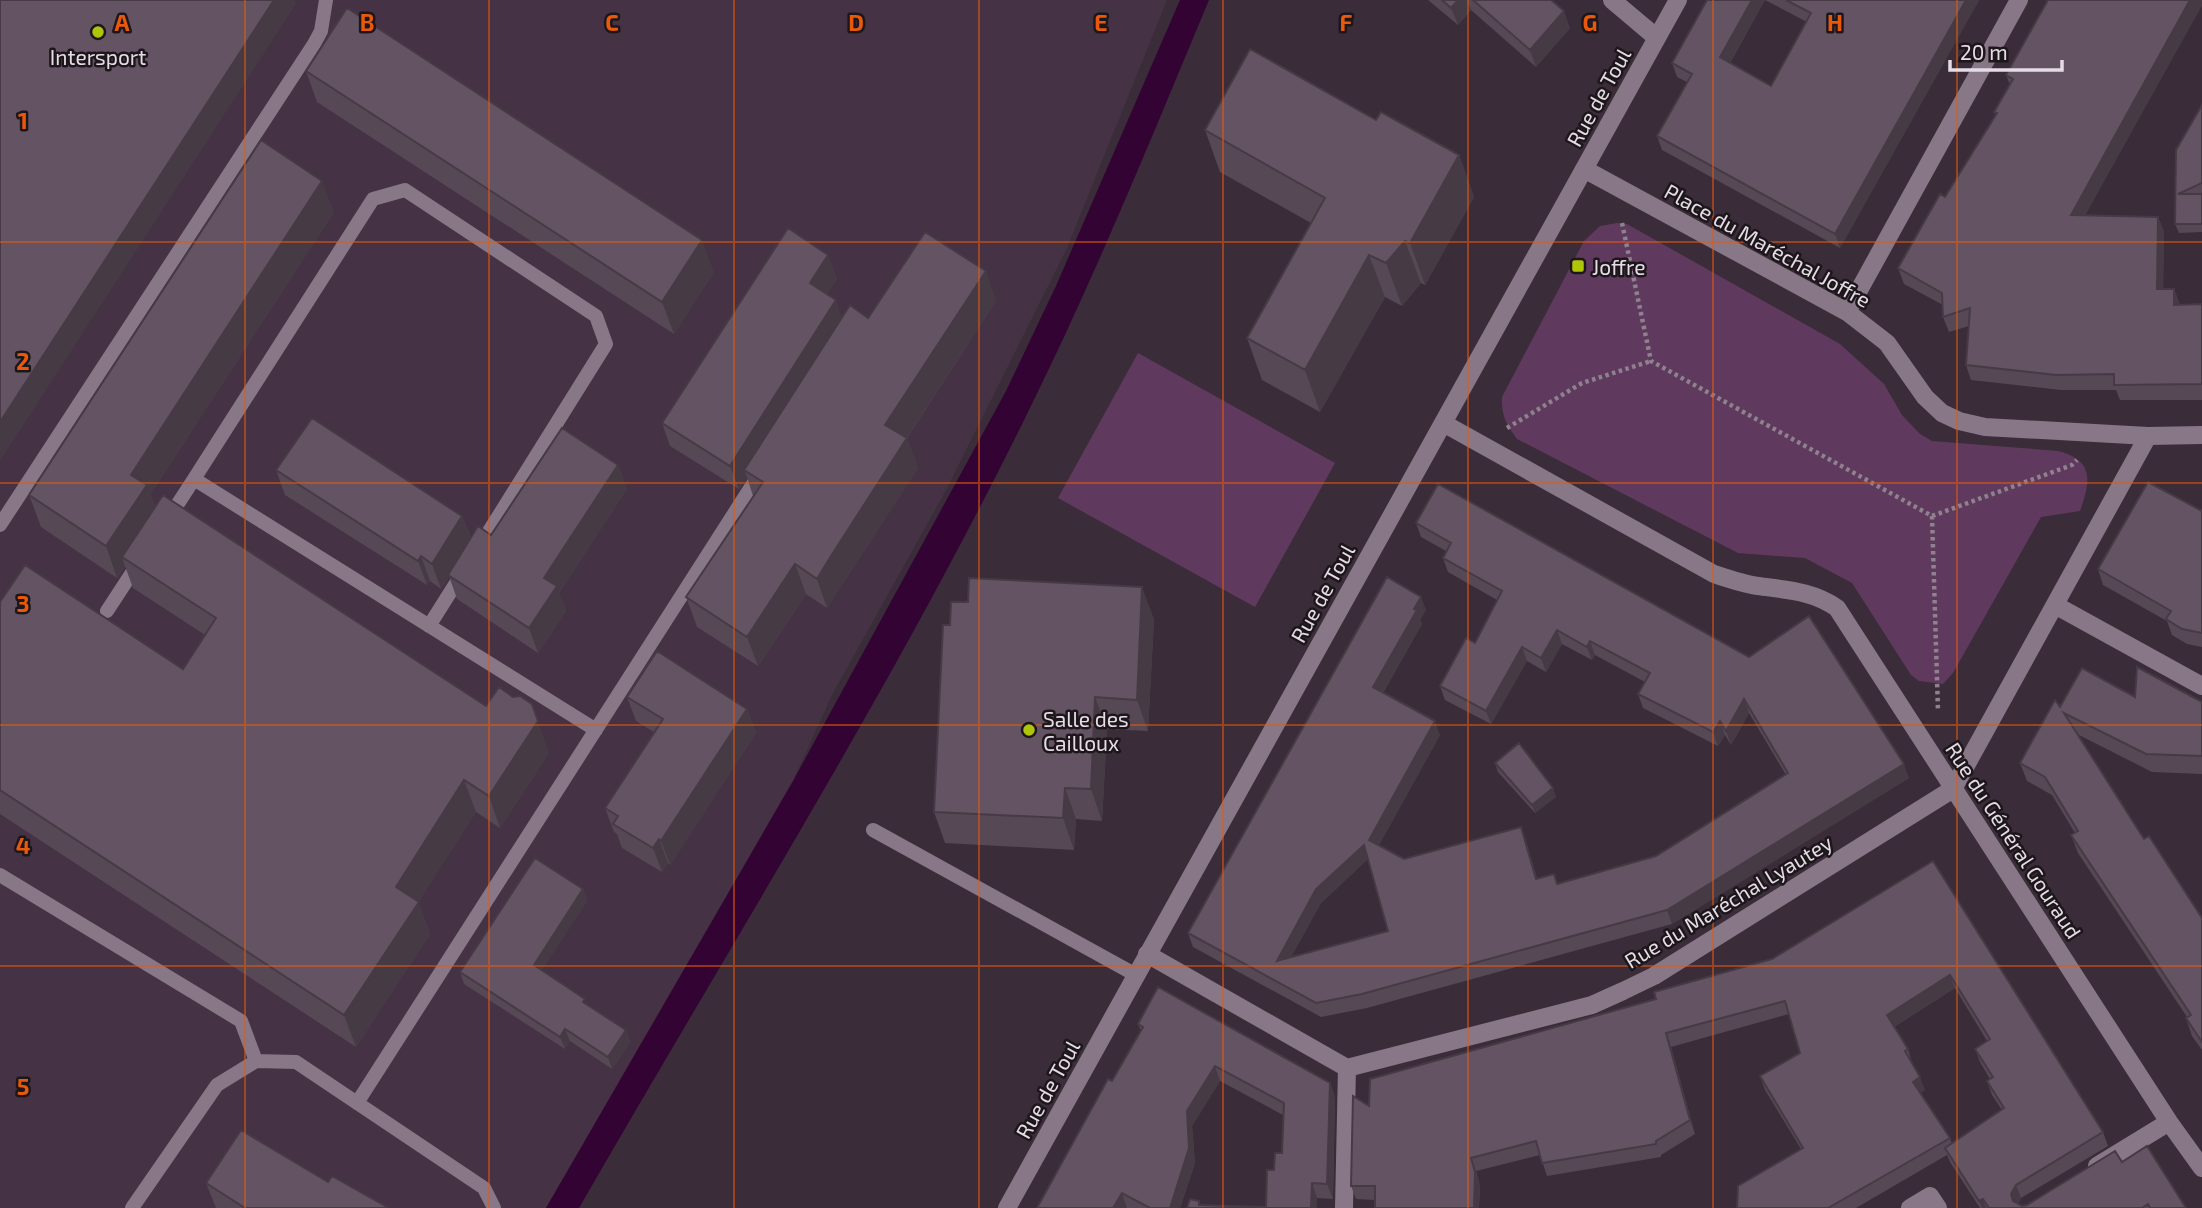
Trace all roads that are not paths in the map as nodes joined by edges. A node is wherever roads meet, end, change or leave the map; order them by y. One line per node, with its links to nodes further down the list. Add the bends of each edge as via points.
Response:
1 (326, 0): 13 (lane, via 314,44)
2 (1612, 0): 5 (street)
3 (1678, 0): 5 (street, Rue de Toul)
4 (2019, 0): 7 (street)
5 (1657, 38): 6 (street, Rue de Toul)
6 (1584, 169): 7 (street, Place du Maréchal Joffre); 8 (street, Rue de Toul)
7 (1847, 312): 10 (street, Place du Maréchal Joffre, via 1887,344 1924,397 1959,421 1985,427)
8 (1443, 423): 19 (street, Rue du Général Gouraud, via 1714,574 1825,599 1837,608); 22 (street, Rue de Toul)
9 (2202, 435): 10 (street, Place du Maréchal Joffre)
10 (2148, 436): 14 (street, Rue du Maréchal Lyautey)
11 (767, 462): 18 (lane)
12 (194, 479): 15 (lane); 16 (lane); 16 (lane, via 373,200 405,190 596,316 606,344)
13 (0, 524)
14 (2056, 605): 17 (street); 19 (street, Rue du Maréchal Lyautey)
15 (107, 611)
16 (429, 626): 18 (lane)
17 (2202, 686)
18 (596, 730): 26 (lane)
19 (1953, 789): 25 (street, Rue du Maréchal Lyautey, via 1623,991 1592,1005); 27 (street, Rue du Général Gouraud)
20 (873, 830): 23 (lane)
21 (0, 875): 24 (lane, via 241,1021)
22 (1147, 954): 23 (street, Rue de Toul); 25 (street)
23 (1136, 975): 32 (street, Rue de Toul)
24 (256, 1062): 26 (lane, via 296,1062); 30 (lane, via 217,1085)
25 (1347, 1068): 33 (street)
26 (357, 1103): 31 (lane, via 484,1188)
27 (2169, 1122): 28 (street, Rue du Général Gouraud); 29 (street)
28 (2202, 1168)
29 (2086, 1172)
30 (132, 1208)
31 (494, 1208)
32 (1007, 1208)
33 (1344, 1208)
34 (1910, 1208): 35 (street, via 1930,1196)
35 (1938, 1208)

